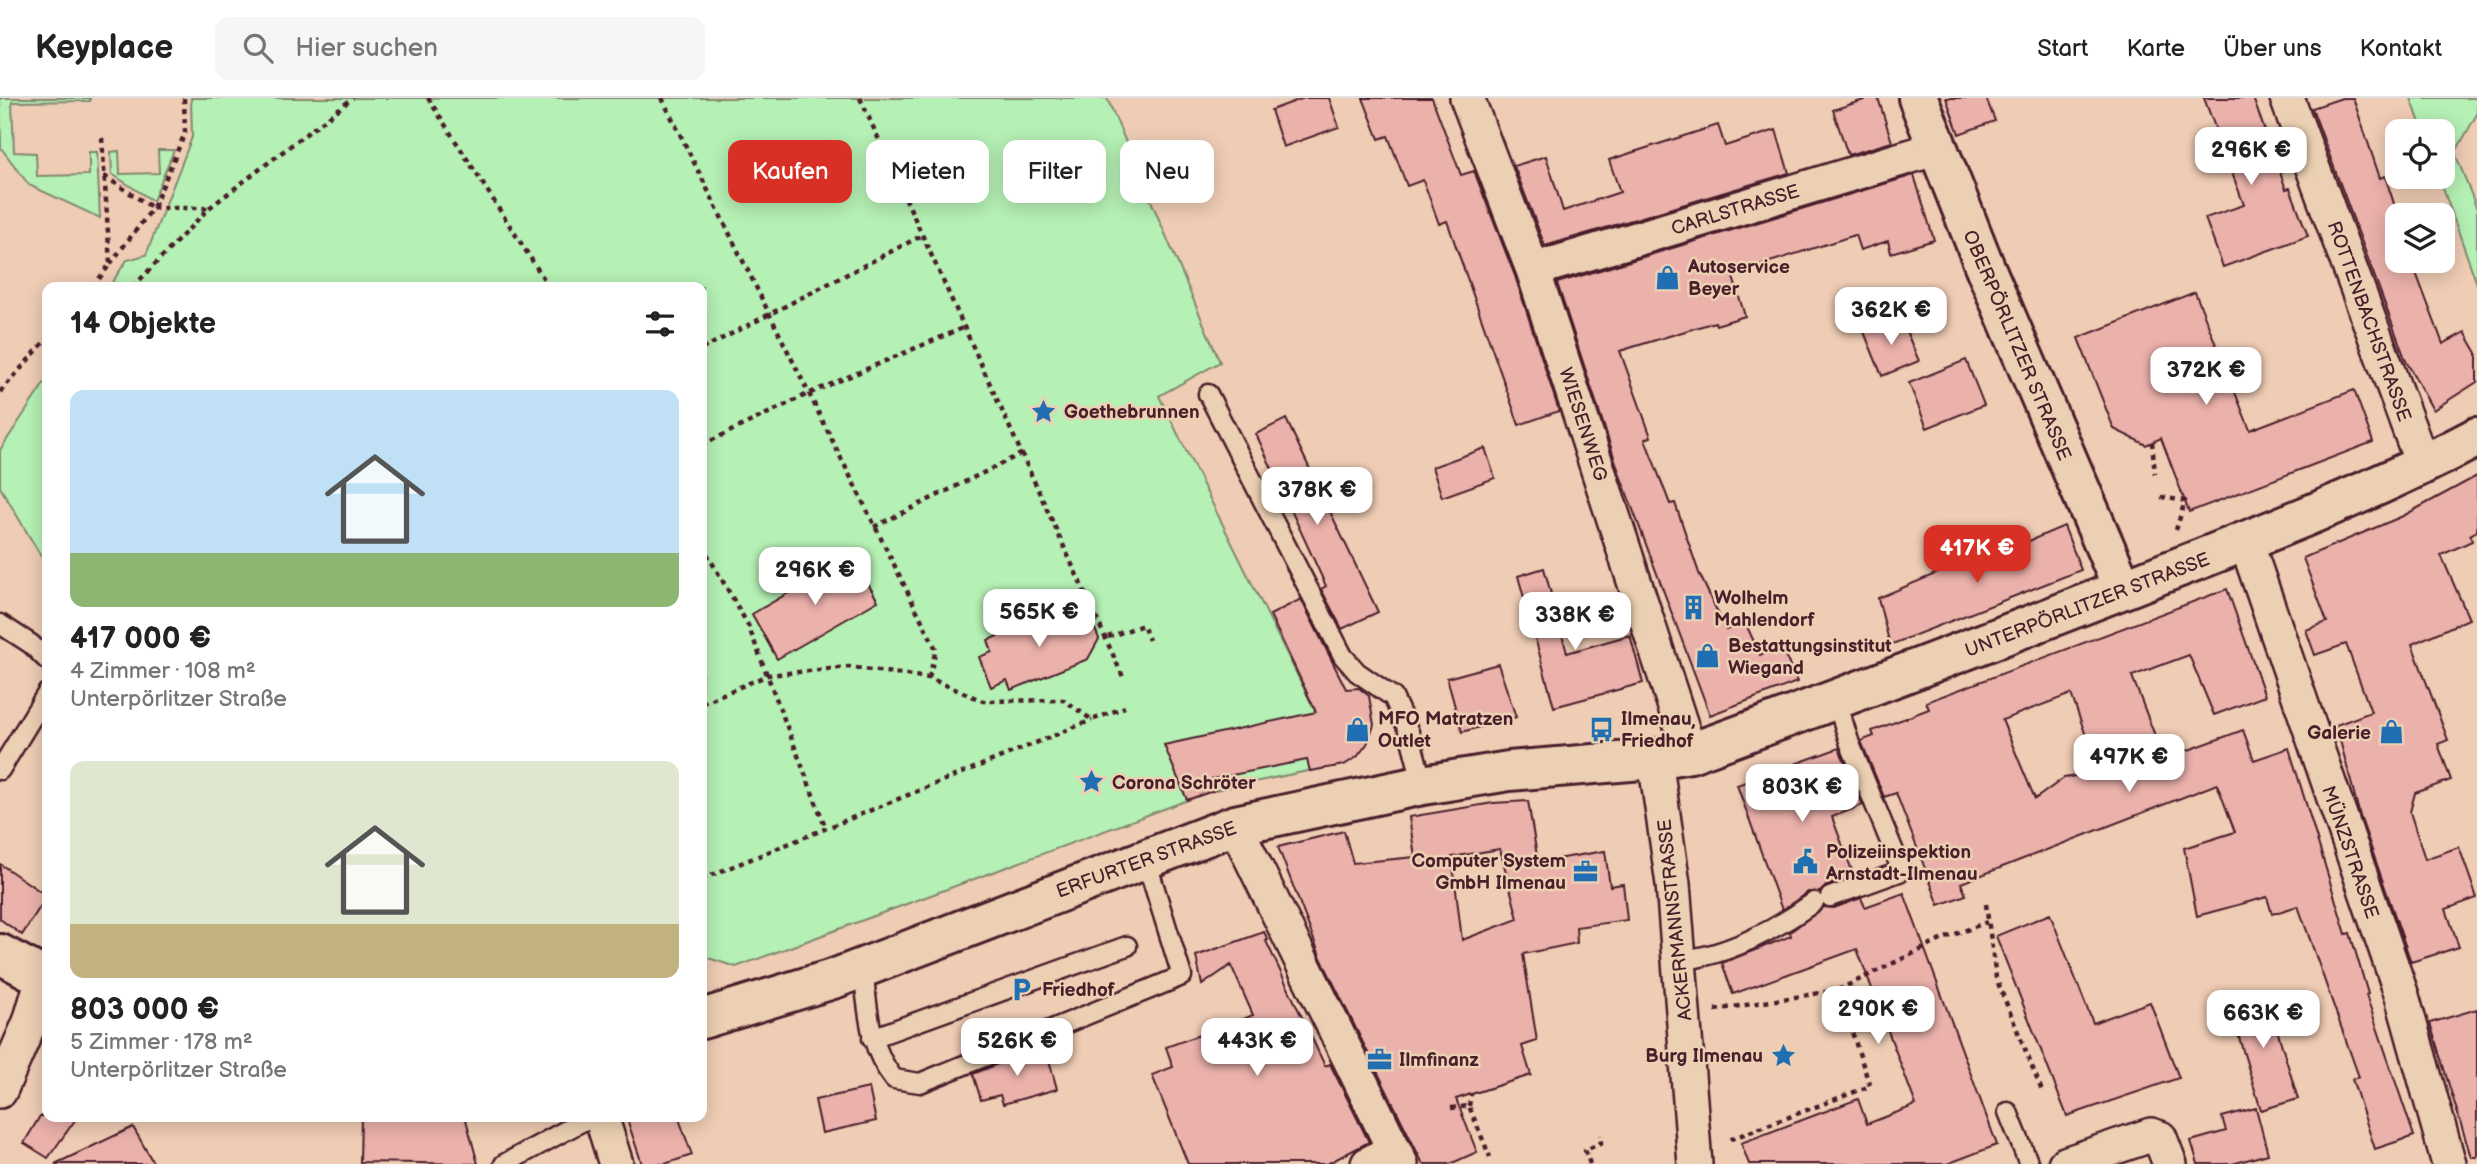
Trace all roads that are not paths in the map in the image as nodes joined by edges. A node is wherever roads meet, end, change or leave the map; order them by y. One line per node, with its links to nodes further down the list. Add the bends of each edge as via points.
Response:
1 (1467, 98): 5 (street, WIESENWEG)
2 (1918, 98): 4 (main road, OBERPÖRLITZER STRASSE)
3 (2287, 98): 8 (street, ROTTENBACHSTRASSE)
4 (1938, 148): 5 (street, CARLSTRASSE); 10 (main road, OBERPÖRLITZER STRASSE, via 1983,265)
5 (1533, 270): 15 (street, WIESENWEG)
6 (1208, 394): 17 (lane, via 1343,656 1393,697 1409,732)
7 (2477, 437): 8 (main road, UNTERPÖRLITZER STRASSE)
8 (2423, 466): 9 (main road, UNTERPÖRLITZER STRASSE)
9 (2246, 542): 10 (main road, UNTERPÖRLITZER STRASSE); 39 (street, MÜNZSTRASSE, via 2402,996)
10 (2123, 589): 13 (main road, UNTERPÖRLITZER STRASSE)
11 (0, 624): 12 (lane)
12 (42, 655)
13 (1836, 700): 15 (main road, UNTERPÖRLITZER STRASSE); 22 (lane, via 1902,871 1822,900 1779,928 1696,959)
14 (42, 701): 16 (lane)
15 (1673, 756): 17 (main road, ERFURTER STRASSE, via 1508,771); 22 (street, ACKERMANNSTRASSE, via 1673,884)
16 (0, 770)
17 (1423, 785): 18 (main road, ERFURTER STRASSE)
18 (1235, 825): 19 (main road, ERFURTER STRASSE); 33 (street)
19 (1145, 857): 23 (main road, ERFURTER STRASSE); 27 (lane, via 1182,976 920,1083 894,1079 880,1062)
20 (1127, 946): 27 (lane)
21 (0, 954): 24 (main road)
22 (1679, 960): 32 (street, ACKERMANNSTRASSE)
23 (863, 968): 26 (main road, ERFURTER STRASSE); 27 (lane)
24 (42, 976)
25 (42, 987): 28 (street)
26 (707, 1016)
27 (872, 1038)
28 (0, 1091)
29 (2008, 1112): 36 (lane)
30 (581, 1122): 34 (lane)
31 (603, 1122): 35 (street)
32 (1695, 1156)
33 (1387, 1159)
34 (505, 1164)
35 (616, 1164)
36 (2029, 1164)
37 (2065, 1164): 38 (street, via 2151,1135 2160,1138)
38 (2170, 1164)
39 (2449, 1164)

